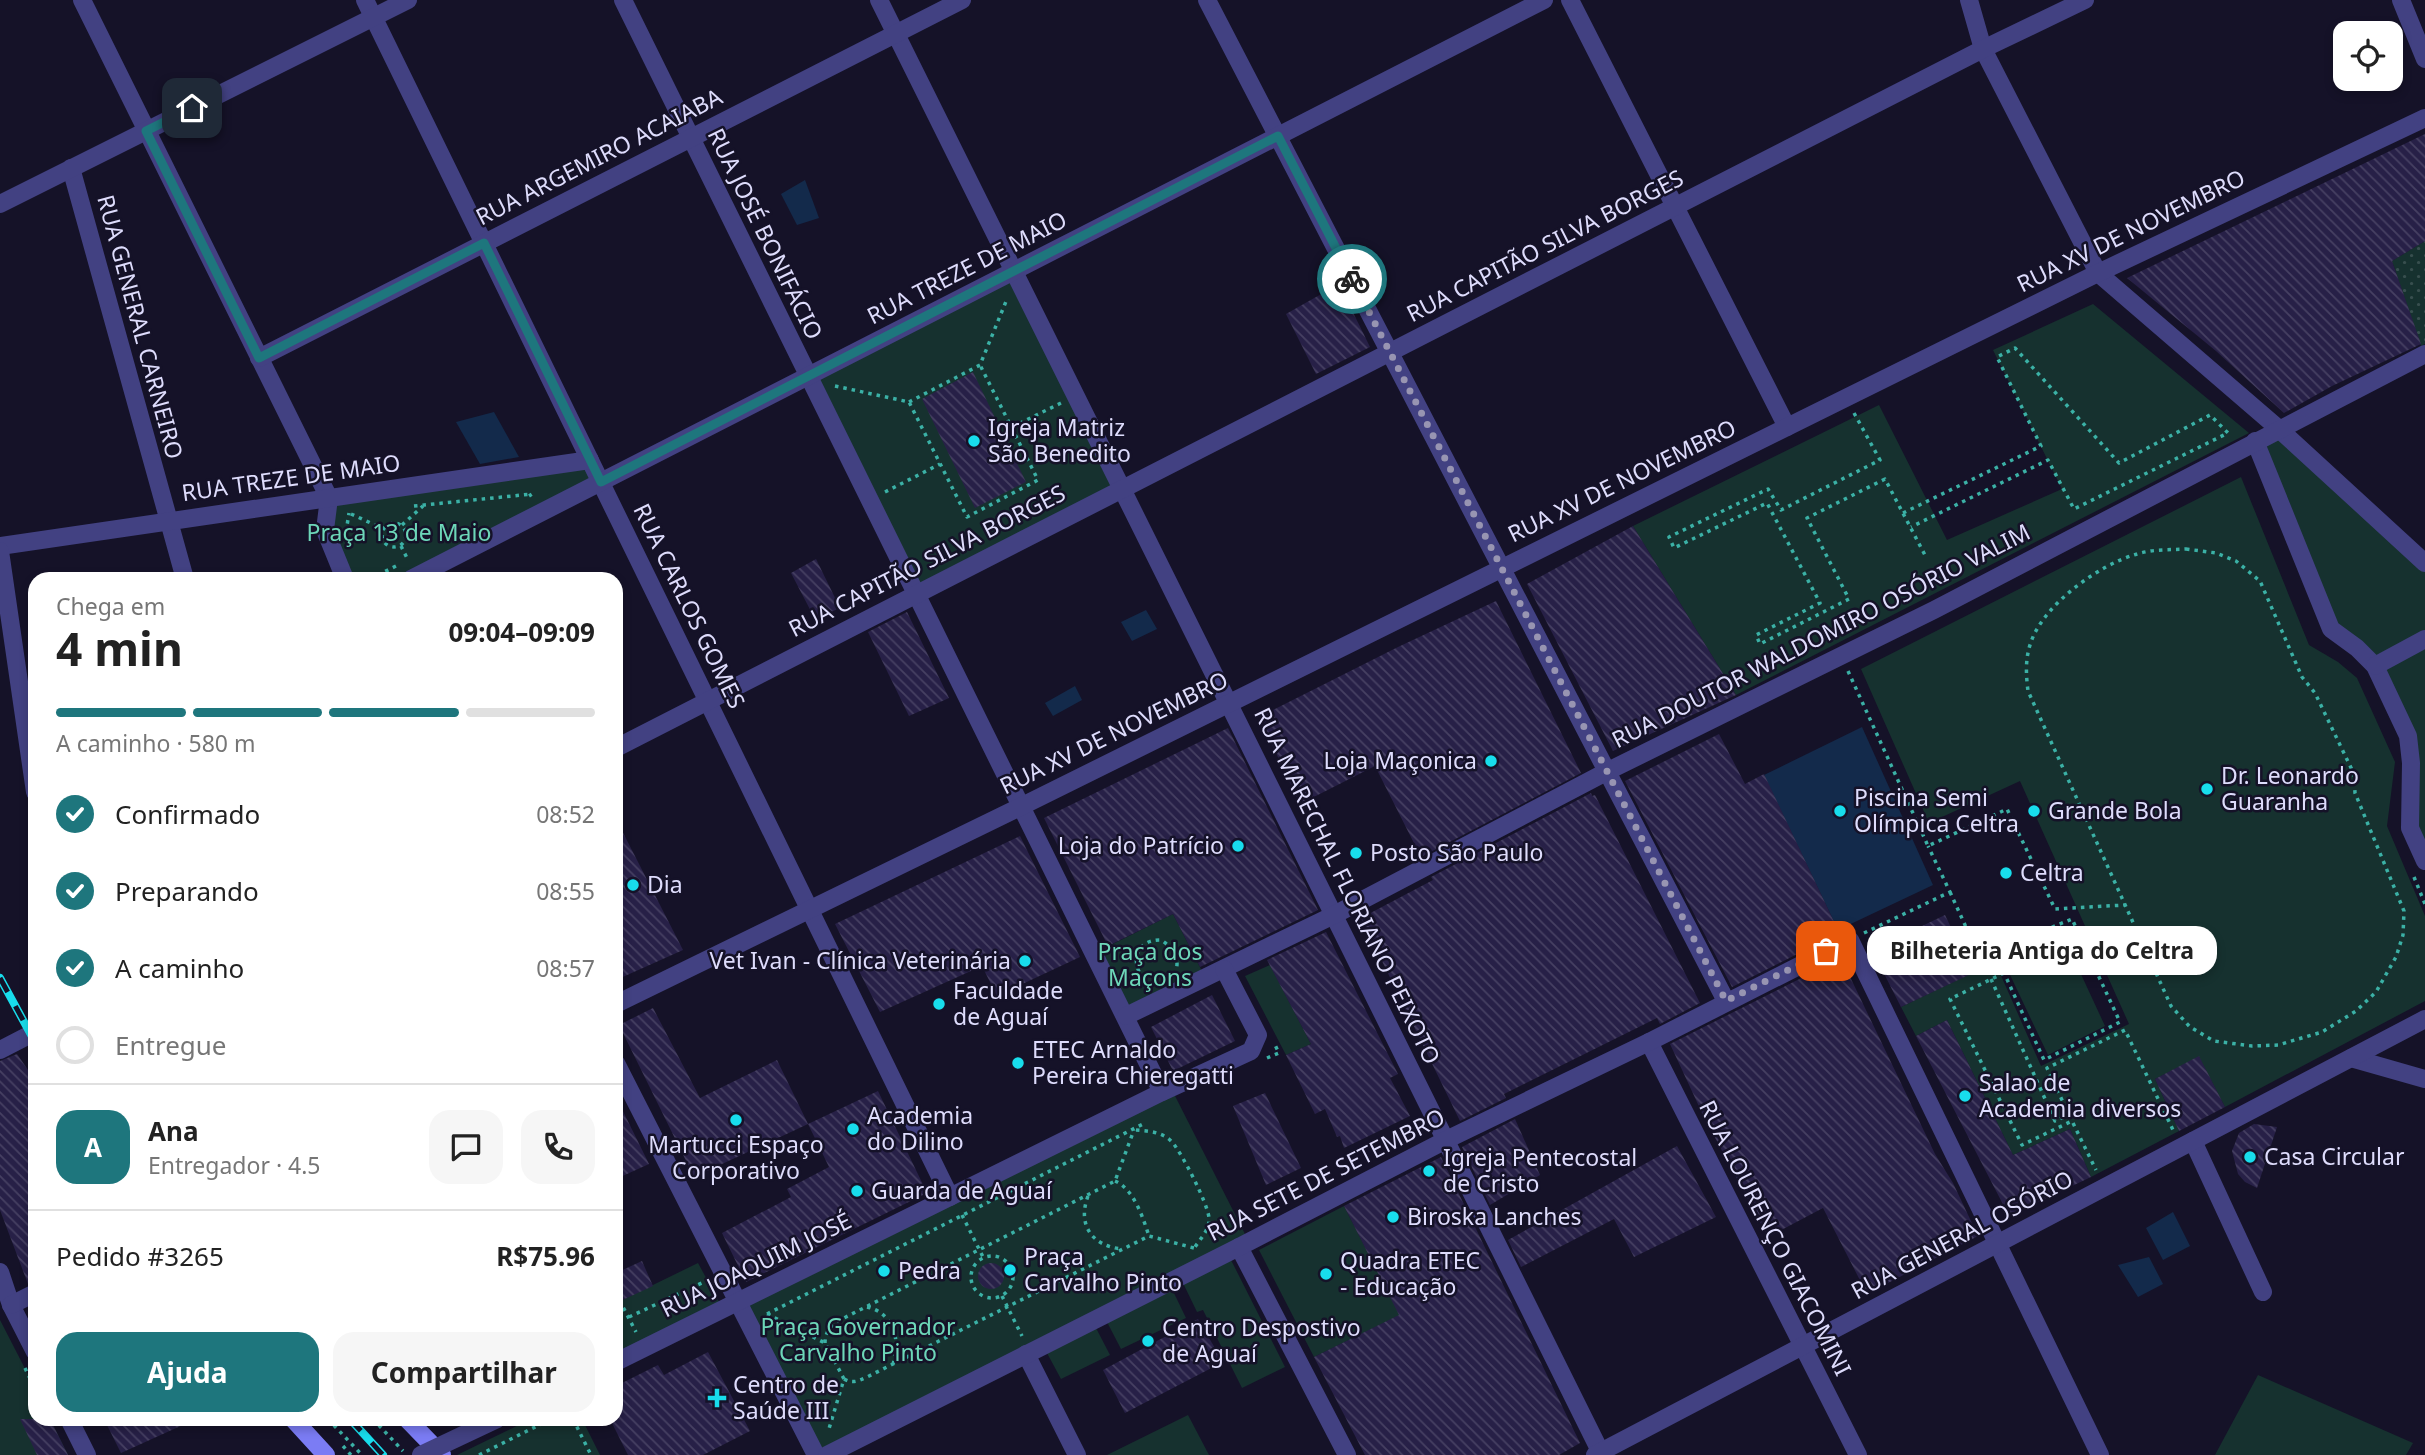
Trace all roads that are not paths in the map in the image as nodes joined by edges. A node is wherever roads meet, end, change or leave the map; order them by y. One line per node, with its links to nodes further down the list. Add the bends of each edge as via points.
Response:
1 (82, 0): 18 (street)
2 (365, 0): 13 (street, RUA CARLOS GOMES)
3 (408, 0): 13 (street)
4 (623, 0): 20 (street, RUA JOSÉ BONIFÁCIO)
5 (879, 0): 14 (street, RUA MARECHAL FLORIANO PEIXOTO)
6 (962, 0): 14 (street, RUA ARGEMIRO ACAIABA)
7 (1207, 0): 19 (street)
8 (1544, 0): 19 (street, RUA TREZE DE MAIO)
9 (1570, 0): 23 (street)
10 (1969, 0): 15 (street)
11 (2085, 0): 15 (street, RUA CAPITÃO SILVA BORGES)
12 (2401, 0): 16 (street)
13 (373, 17): 18 (street); 24 (street, RUA CARLOS GOMES)
14 (896, 33): 20 (street, RUA ARGEMIRO ACAIABA); 25 (street, RUA MARECHAL FLORIANO PEIXOTO)
15 (1983, 49): 23 (street, RUA CAPITÃO SILVA BORGES); 26 (street)
16 (2425, 60)
17 (2425, 118): 26 (street, RUA XV DE NOVEMBRO)
18 (146, 131): 21 (street); 29 (street)
19 (1278, 136): 25 (street, RUA TREZE DE MAIO); 27 (street)
20 (692, 138): 24 (street, RUA ARGEMIRO ACAIABA); 30 (street, RUA JOSÉ BONIFÁCIO)
21 (71, 168): 22 (street); 38 (street, RUA GENERAL CARNEIRO)
22 (0, 204)
23 (1675, 207): 27 (street, RUA CAPITÃO SILVA BORGES); 31 (street)
24 (484, 243): 29 (street, RUA ARGEMIRO ACAIABA); 34 (street, RUA CARLOS GOMES)
25 (1014, 271): 30 (street, RUA TREZE DE MAIO); 36 (street, RUA MARECHAL FLORIANO PEIXOTO)
26 (2098, 273): 31 (street, RUA XV DE NOVEMBRO); 32 (street)
27 (1390, 352): 36 (street, RUA CAPITÃO SILVA BORGES); 42 (street)
28 (2425, 354): 32 (street, RUA DOUTOR WALDOMIRO OSÓRIO VALIM)
29 (259, 358): 37 (street)
30 (807, 377): 35 (street, RUA TREZE DE MAIO); 46 (street, RUA JOSÉ BONIFÁCIO)
31 (1787, 427): 42 (street, RUA XV DE NOVEMBRO)
32 (2279, 429): 33 (street, RUA DOUTOR WALDOMIRO OSÓRIO VALIM); 41 (street)
33 (2255, 441): 48 (street, via 2331,629); 53 (street, RUA DOUTOR WALDOMIRO OSÓRIO VALIM, via 1934,610)
34 (590, 460): 35 (street, RUA CARLOS GOMES); 37 (street, RUA TREZE DE MAIO)
35 (601, 482): 45 (street, RUA TREZE DE MAIO); 49 (street, RUA CARLOS GOMES)
36 (1122, 489): 46 (street, RUA CAPITÃO SILVA BORGES); 50 (street, RUA MARECHAL FLORIANO PEIXOTO)
37 (328, 498): 38 (street, RUA TREZE DE MAIO); 44 (street, via 325,530)
38 (169, 521): 39 (street, RUA TREZE DE MAIO); 43 (street, RUA GENERAL CARNEIRO)
39 (0, 545)
40 (0, 551): 51 (street)
41 (2425, 563)
42 (1502, 568): 50 (street, RUA XV DE NOVEMBRO); 53 (street)
43 (183, 572)
44 (342, 572)
45 (425, 572)
46 (916, 594): 49 (street, RUA CAPITÃO SILVA BORGES); 55 (street, RUA JOSÉ BONIFÁCIO)
47 (2425, 639): 48 (street)
48 (2375, 666): 54 (street, via 2407,736)
49 (708, 701): 52 (street, RUA CAPITÃO SILVA BORGES); 57 (street, RUA CARLOS GOMES)
50 (1229, 704): 55 (street, RUA XV DE NOVEMBRO); 58 (street, RUA MARECHAL FLORIANO PEIXOTO)
51 (28, 744)
52 (623, 744)
53 (1608, 771): 58 (street, RUA DOUTOR WALDOMIRO OSÓRIO VALIM); 61 (street)
54 (2417, 784): 56 (street, via 2410,828)
55 (1022, 806): 57 (street, RUA XV DE NOVEMBRO); 62 (street, RUA JOSÉ BONIFÁCIO)
56 (2418, 865)
57 (810, 910): 60 (street, RUA XV DE NOVEMBRO); 73 (street, RUA CARLOS GOMES)
58 (1334, 915): 59 (street, RUA DOUTOR WALDOMIRO OSÓRIO VALIM); 71 (street, RUA MARECHAL FLORIANO PEIXOTO)
59 (1224, 969): 62 (street, RUA DOUTOR WALDOMIRO OSÓRIO VALIM); 70 (street, RUA JOAQUIM JOSÉ, via 1258,1035 1251,1051)
60 (623, 1001)
61 (1726, 1001): 65 (street, RUA SETE DE SETEMBRO); 74 (street, RUA SETE DE SETEMBRO, via 1850,940)
62 (1131, 1013): 70 (street, RUA JOSÉ BONIFÁCIO)
63 (2425, 1019): 67 (street, RUA GENERAL OSÓRIO)
64 (28, 1035): 66 (street)
65 (1649, 1042): 71 (street, RUA SETE DE SETEMBRO); 83 (street, RUA LOURENÇO GIACOMINI)
66 (0, 1050)
67 (2351, 1058): 69 (street); 72 (street, RUA GENERAL OSÓRIO)
68 (623, 1077): 79 (street)
69 (2425, 1079)
70 (1162, 1092): 73 (street, RUA JOAQUIM JOSÉ)
71 (1446, 1140): 75 (street, RUA SETE DE SETEMBRO); 89 (street, RUA MARECHAL FLORIANO PEIXOTO)
72 (2193, 1141): 74 (street, RUA GENERAL OSÓRIO); 77 (street)
73 (950, 1197): 79 (street, RUA JOAQUIM JOSÉ)
74 (1997, 1244): 83 (street, RUA GENERAL OSÓRIO); 99 (street)
75 (1239, 1247): 82 (street, RUA SETE DE SETEMBRO); 97 (street)
76 (0, 1272): 80 (street)
77 (2263, 1292)
78 (28, 1296): 80 (street)
79 (736, 1302): 84 (street, RUA JOAQUIM JOSÉ); 94 (street)
80 (11, 1305): 81 (street)
81 (28, 1338)
82 (1024, 1345): 95 (street, RUA SETE DE SETEMBRO); 96 (street)
83 (1803, 1346): 89 (street, RUA GENERAL OSÓRIO); 98 (street, RUA LOURENÇO GIACOMINI)
84 (623, 1358)
85 (72, 1426): 90 (street)
86 (299, 1426): 91 (main road)
87 (414, 1426): 93 (main road)
88 (482, 1426): 92 (street, bridge)
89 (1599, 1454)
90 (87, 1455)
91 (326, 1455)
92 (421, 1455)
93 (442, 1455)
94 (816, 1455)
95 (827, 1455)
96 (1077, 1455)
97 (1346, 1455)
98 (1858, 1455)
99 (2100, 1455)

